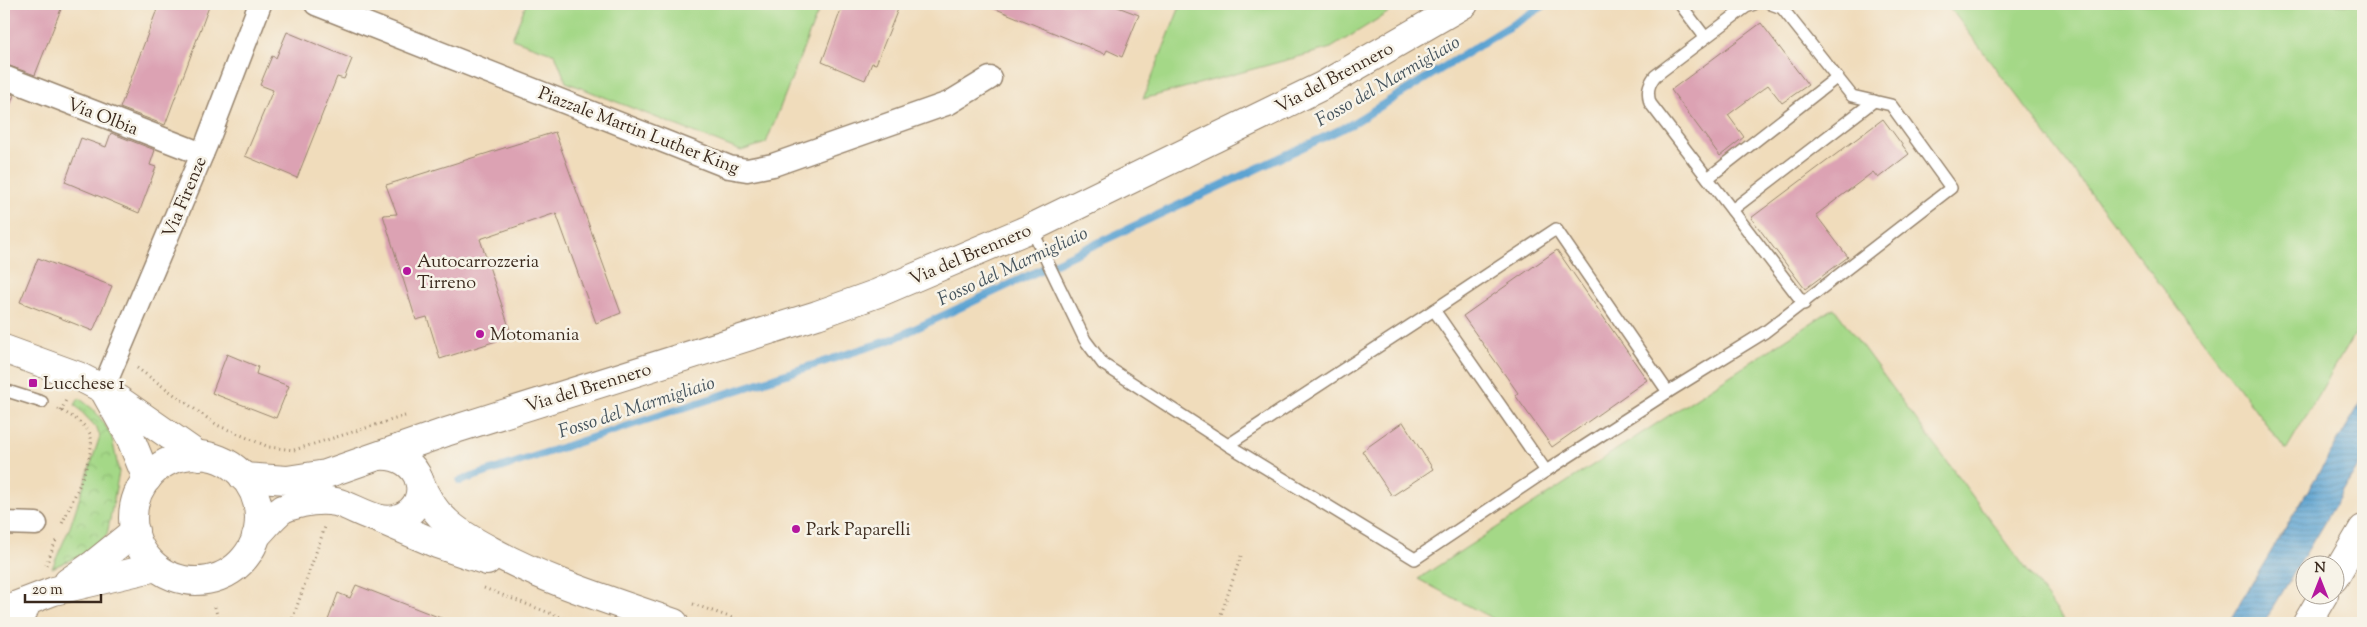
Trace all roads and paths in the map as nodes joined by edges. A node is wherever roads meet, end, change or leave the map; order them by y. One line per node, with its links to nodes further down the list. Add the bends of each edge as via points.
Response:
1 (260, 4): 12 (street, Via Firenze)
2 (316, 4): 9 (street, Piazzale Martin Luther King, via 729,167 747,170 949,103)
3 (1464, 4): 15 (main road, Via del Brennero, via 1322,86)
4 (1680, 4): 7 (lane)
5 (1754, 4): 7 (lane)
6 (1771, 4): 10 (lane, via 1782,8)
7 (1705, 37): 13 (lane, via 1655,76 1649,84 1648,94 1650,103)
8 (4, 77): 12 (street, Via Olbia)
9 (990, 78)
10 (1836, 78): 11 (lane, via 1852,96); 13 (lane)
11 (1874, 101): 14 (lane); 16 (lane, via 1891,105 1951,188)
12 (202, 154): 20 (street, Via Firenze)
13 (1708, 178): 14 (lane)
14 (1732, 210): 16 (lane)
15 (1031, 228): 26 (main road, Via del Brennero, via 878,293 817,315); 27 (lane, via 1085,340 1103,364)
16 (1804, 304): 22 (lane)
17 (1434, 310): 22 (lane, via 1556,229); 27 (lane); 30 (lane)
18 (4, 349): 20 (main road, via 78,376)
19 (136, 367): 25 (path, via 216,425 269,447 294,450)
20 (103, 389): 28 (main road); 32 (main road, via 130,437)
21 (4, 390): 24 (lane)
22 (1668, 392): 30 (lane)
23 (69, 395): 45 (path, via 62,411 89,432 91,448)
24 (42, 402)
25 (412, 414)
26 (446, 432): 29 (main road, Via del Brennero); 33 (main road, via 431,451)
27 (1228, 445): 30 (lane, via 1415,559)
28 (199, 456): 31 (main road, via 224,462); 32 (main road, via 170,461)
29 (379, 456): 31 (main road, Via del Brennero, via 326,474 299,479); 33 (main road, Via del Brennero, via 405,460)
30 (1546, 471)
31 (244, 477): 40 (main road, via 258,508)
32 (147, 479): 39 (main road, via 134,506)
33 (419, 480): 35 (main road, via 419,497 409,512 395,519); 44 (main road, Via del Brennero, via 427,498 452,527)
34 (328, 518): 51 (path)
35 (379, 519): 40 (main road, via 334,502 304,502 283,510); 44 (main road, via 471,556)
36 (4, 523): 37 (street)
37 (36, 524)
38 (2363, 529): 42 (main road)
39 (134, 531): 43 (main road, via 142,551); 45 (main road, via 94,564)
40 (256, 536): 43 (main road, via 240,563 222,575 185,580)
41 (1241, 556): 54 (path)
42 (2344, 561)
43 (156, 567): 45 (main road)
44 (522, 567): 52 (main road)
45 (50, 580): 49 (main road)
46 (692, 603): 53 (path)
47 (2318, 604): 55 (main road)
48 (215, 607): 50 (path)
49 (16, 612)
50 (219, 623)
51 (291, 623)
52 (674, 623)
53 (746, 623)
54 (1218, 623)
55 (2307, 623)

